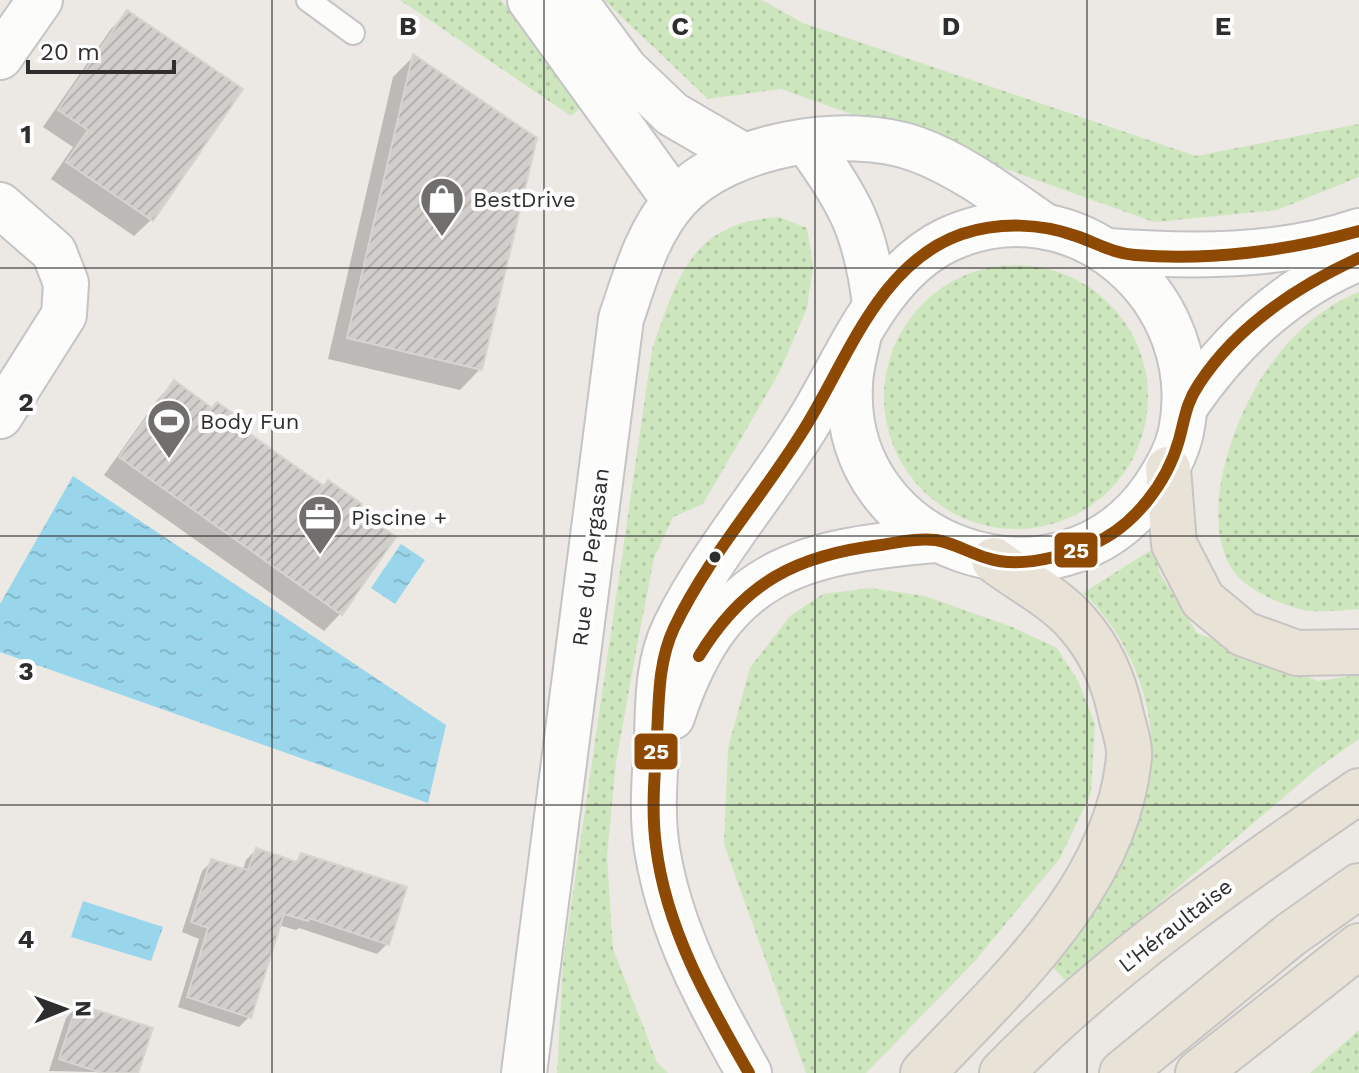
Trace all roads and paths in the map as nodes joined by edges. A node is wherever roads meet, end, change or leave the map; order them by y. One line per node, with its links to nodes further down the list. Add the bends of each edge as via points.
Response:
1 (40, 0): 6 (street)
2 (308, 0): 5 (lane)
3 (530, 0): 9 (street)
4 (574, 0): 8 (street, via 626,70 672,114)
5 (353, 33)
6 (0, 57)
7 (807, 142): 8 (street, Rue du Pergasan); 11 (street, Rue du Pergasan, via 857,136 915,149 974,178); 15 (street, via 858,222 869,258)
8 (744, 156): 9 (street, Rue du Pergasan, via 702,174)
9 (675, 201): 26 (street, Rue du Pergasan, via 644,251 621,319)
10 (0, 205): 17 (street, via 54,252 66,283 64,315)
11 (1046, 227): 13 (street); 15 (street, via 997,226 948,239 907,267)
12 (1359, 231): 13 (street, via 1308,244 1198,255)
13 (1108, 251): 16 (street, via 1142,280 1168,318 1183,361)
14 (1359, 258): 16 (street, via 1321,274 1258,321)
15 (867, 321): 19 (street, via 849,384 853,425 868,470 896,510); 22 (street, via 799,438 703,576 672,632 659,682)
16 (1185, 407): 18 (street)
17 (0, 416)
18 (1168, 469): 20 (street, via 1138,511 1096,542 1047,560); 21 (highway, via 1174,544 1203,600 1244,634 1297,653)
19 (935, 540): 20 (street); 22 (street, via 811,557 753,586 711,633 681,691)
20 (994, 560): 28 (highway, via 1076,620 1103,657 1130,754 1116,820 1079,893 1033,956)
21 (1359, 652)
22 (655, 769): 27 (street, via 656,846 673,920 704,993)
23 (1359, 791): 29 (highway, L'Héraultaise, via 1259,860 1050,1023)
24 (1359, 886): 30 (highway, via 1290,935)
25 (1359, 946): 31 (highway)
26 (524, 1073)
27 (749, 1073)
28 (923, 1073)
29 (1002, 1073)
30 (1122, 1073)
31 (1198, 1073)

